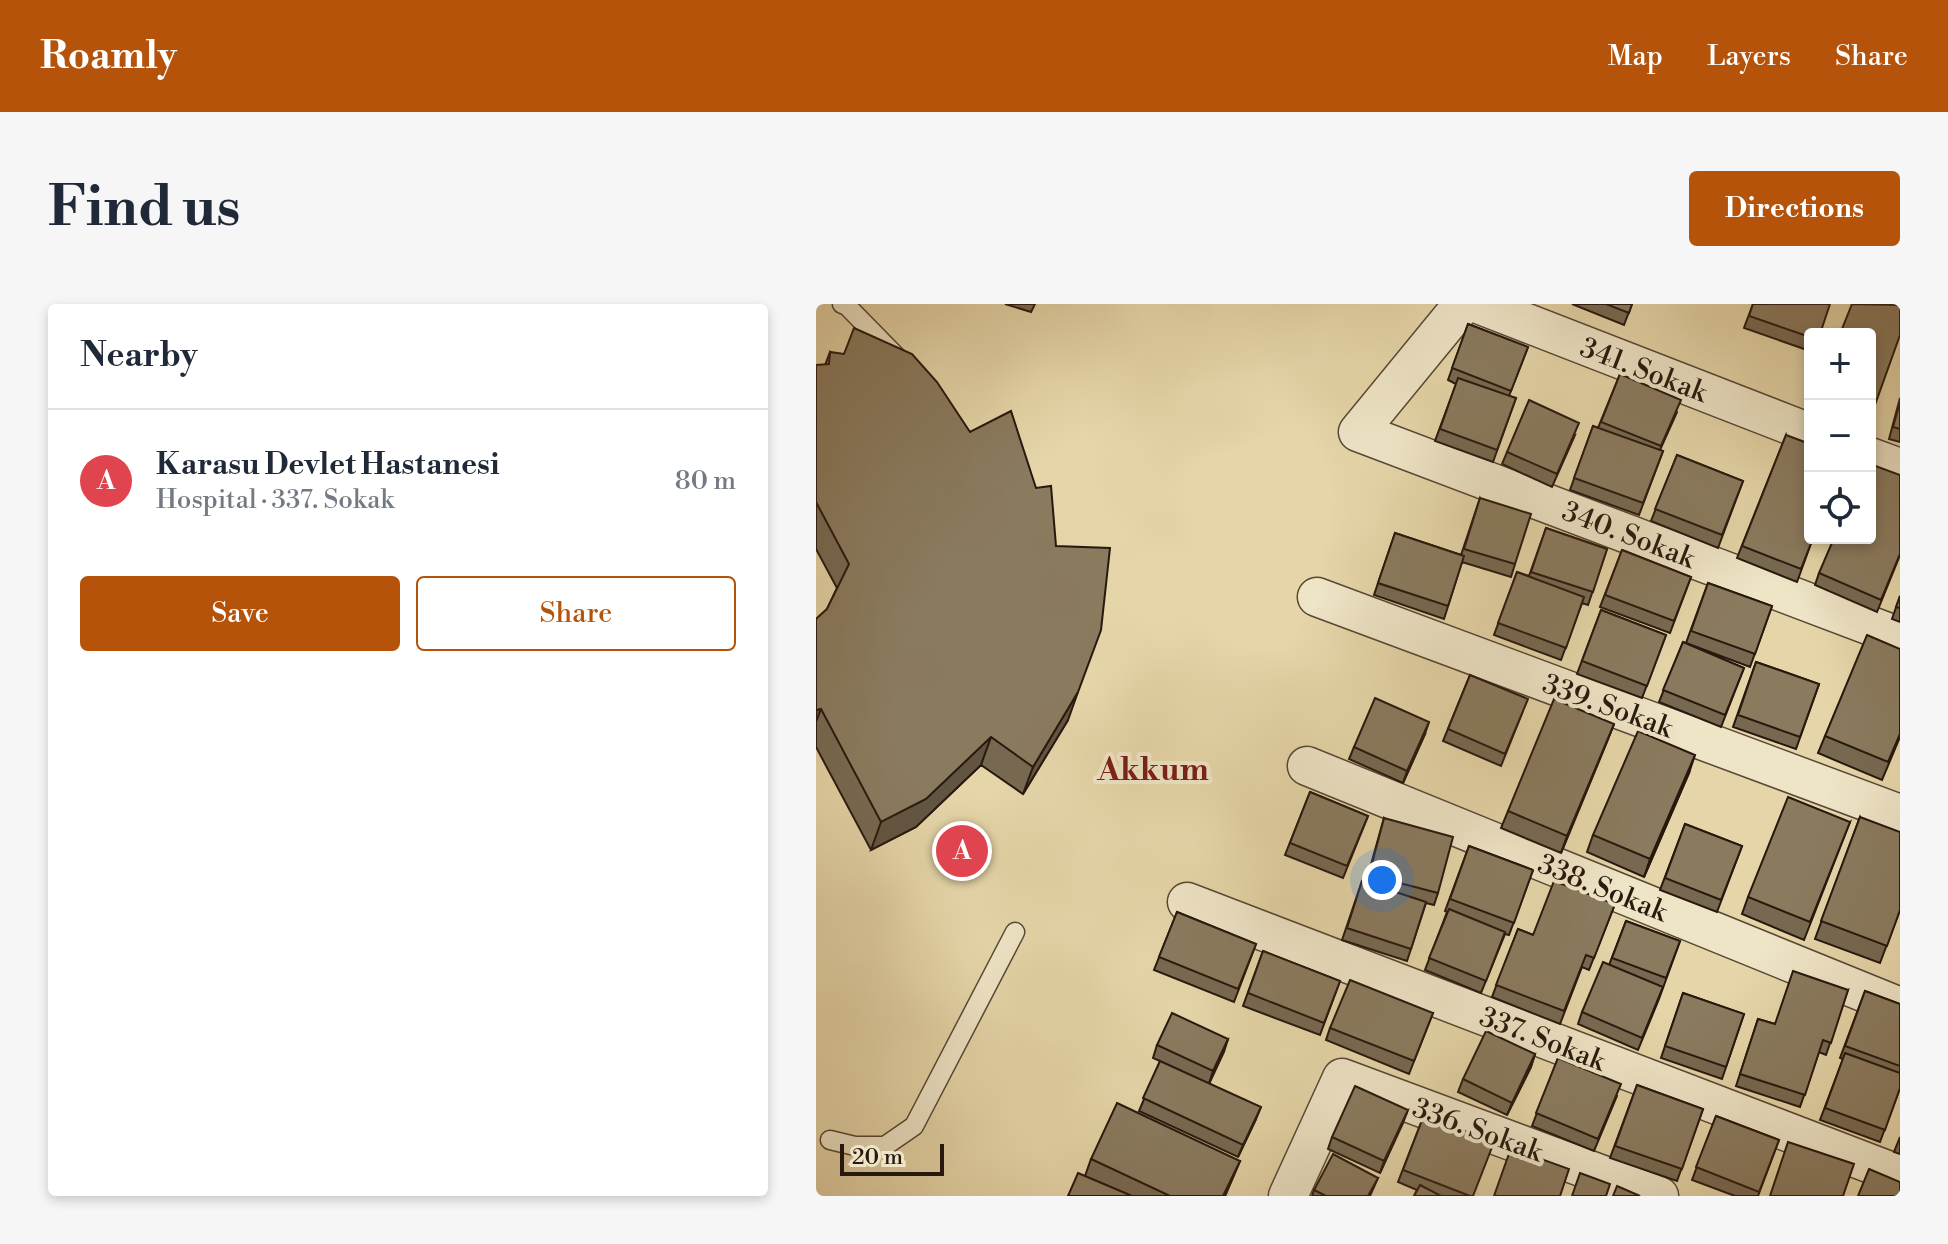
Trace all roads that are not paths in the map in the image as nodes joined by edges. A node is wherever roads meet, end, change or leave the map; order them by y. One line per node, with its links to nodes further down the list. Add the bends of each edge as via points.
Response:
1 (842, 304): 4 (lane)
2 (1463, 304): 9 (street, 340. Sokak, via 1358,432)
3 (1478, 304): 5 (street, 341. Sokak)
4 (908, 368)
5 (1804, 431)
6 (1876, 459): 7 (street)
7 (1900, 468)
8 (1317, 597): 11 (street, 339. Sokak)
9 (1900, 637)
10 (1307, 766): 14 (street, 338. Sokak)
11 (1900, 814)
12 (1187, 902): 16 (street, 337. Sokak)
13 (1015, 932): 15 (lane, via 914,1126 885,1146)
14 (1900, 1007)
15 (830, 1140)
16 (1900, 1175)
17 (1288, 1196): 18 (street, 336. Sokak, via 1342,1078)
18 (1659, 1196)

